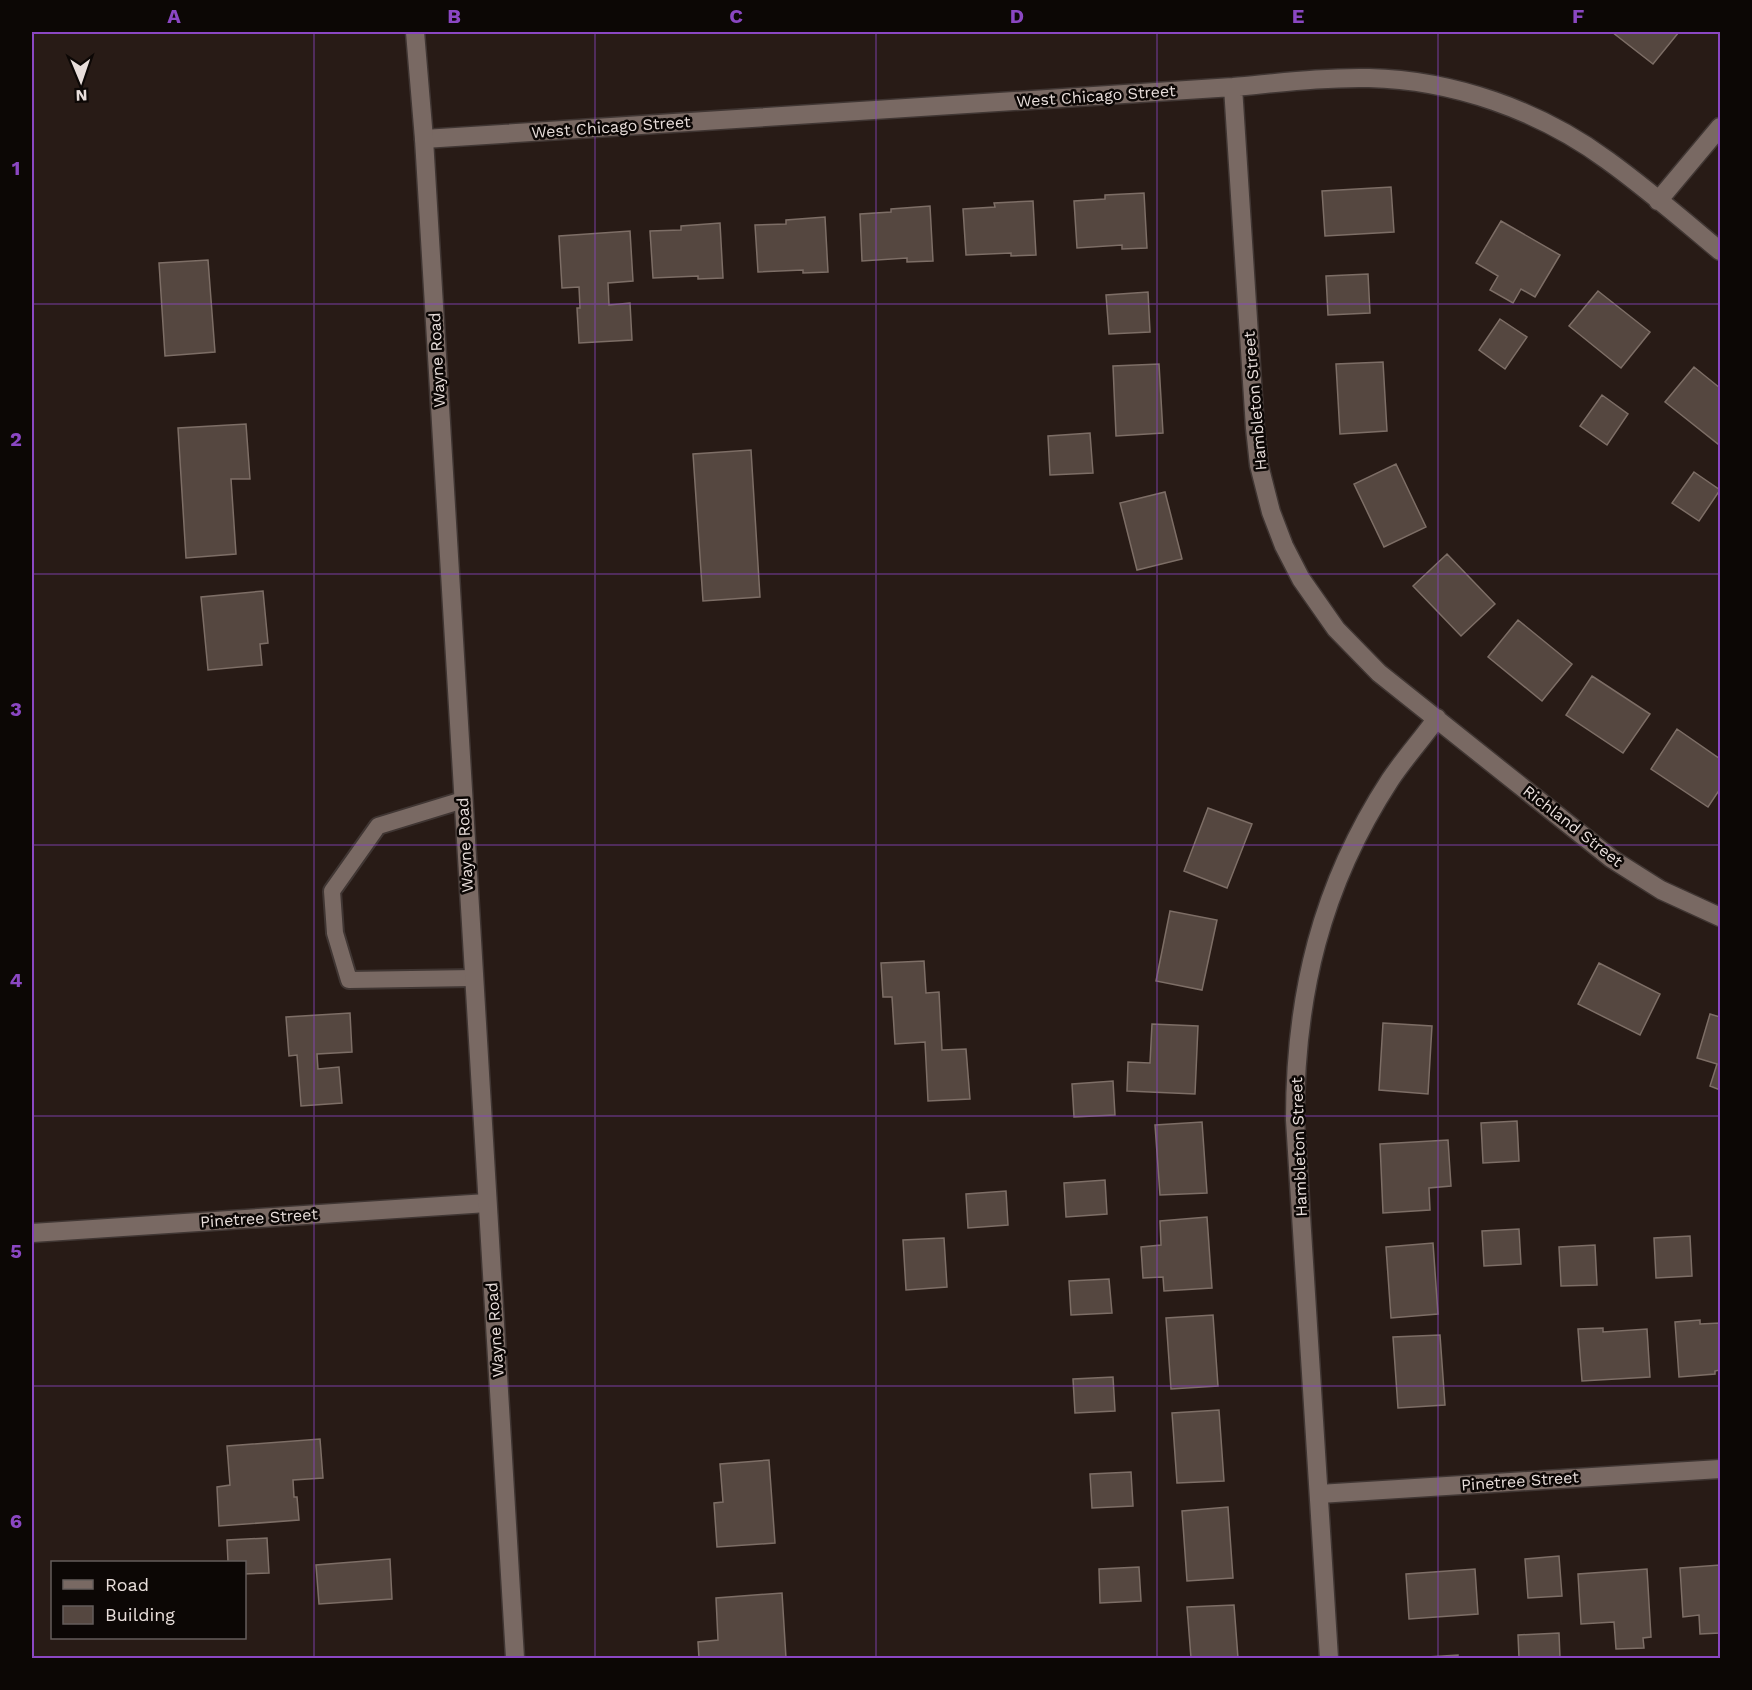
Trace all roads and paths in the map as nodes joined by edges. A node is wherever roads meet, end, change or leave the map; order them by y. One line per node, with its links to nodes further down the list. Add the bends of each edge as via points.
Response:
1 (415, 32): 4 (street, Wayne Road)
2 (1233, 87): 4 (street, West Chicago Street); 5 (street, West Chicago Street, via 1370,78 1462,91 1513,108 1561,131 1606,159); 7 (street, Hambleton Street, via 1255,428 1271,512 1301,579 1336,629 1379,673)
3 (1720, 127): 5 (street)
4 (424, 139): 8 (street, Wayne Road)
5 (1658, 201): 6 (street, West Chicago Street)
6 (1720, 251)
7 (1437, 718): 9 (street, Richland Street, via 1612,859 1662,891); 14 (street, Hambleton Street, via 1390,780 1352,848 1318,935 1301,1011 1295,1120)
8 (463, 800): 10 (street, Wayne Road); 10 (lane, via 378,826 332,891 335,933 349,980)
9 (1720, 917)
10 (473, 978): 11 (street, Wayne Road)
11 (487, 1203): 12 (street, Pinetree Street); 15 (street, Wayne Road)
12 (32, 1233)
13 (1720, 1468): 14 (street, Pinetree Street)
14 (1319, 1494): 16 (street, Hambleton Street)
15 (514, 1659)
16 (1329, 1659)

